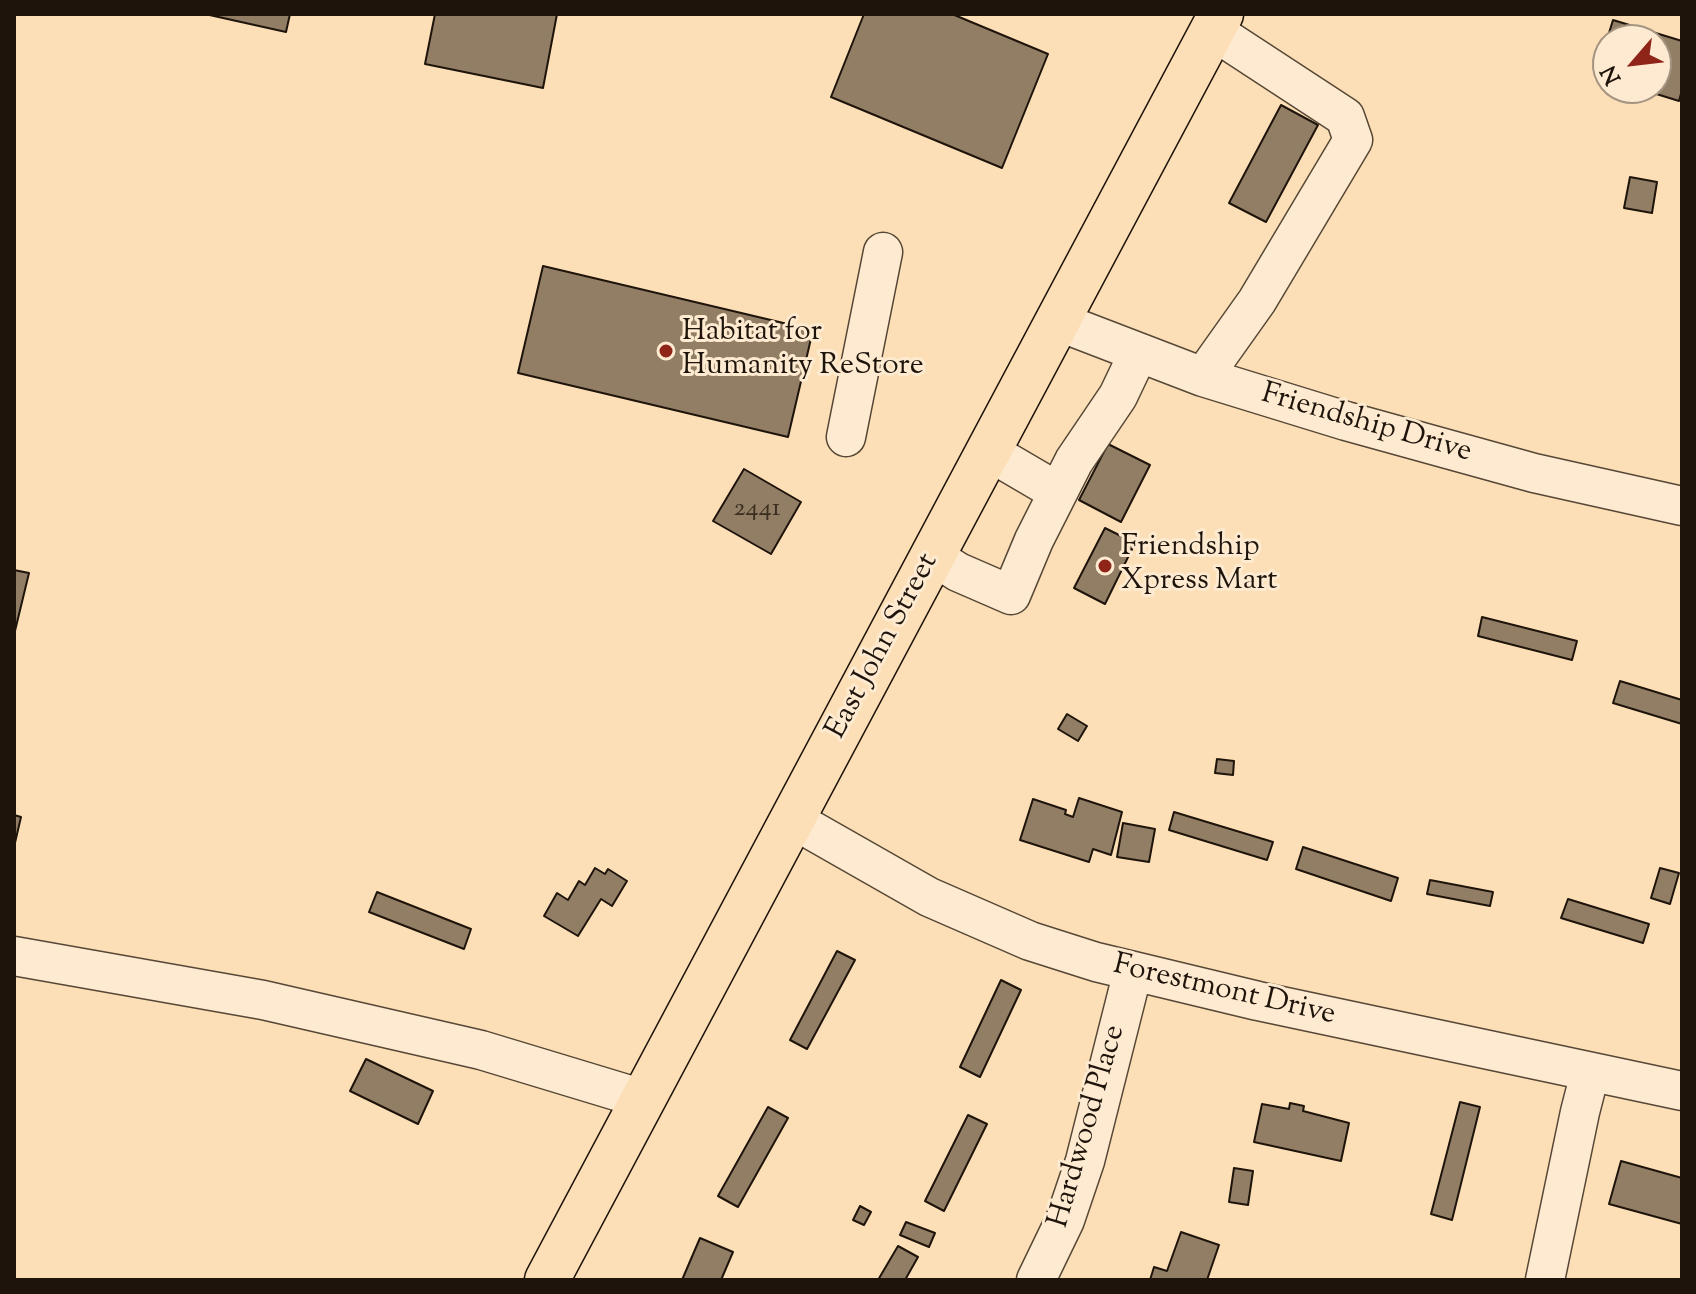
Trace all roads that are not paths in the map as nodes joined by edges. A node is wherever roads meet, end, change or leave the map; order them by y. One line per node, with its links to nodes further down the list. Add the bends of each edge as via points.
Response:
1 (1217, 22): 3 (main road, East John Street); 5 (street, via 1345,117 1353,140 1257,301)
2 (883, 252): 6 (street)
3 (1057, 321): 4 (street, Friendship Drive); 7 (main road, East John Street)
4 (1138, 354): 5 (street, Friendship Drive); 8 (street)
5 (1203, 377): 9 (street, Friendship Drive, via 1534,473)
6 (846, 437)
7 (988, 451): 8 (street); 10 (main road, East John Street)
8 (1058, 492): 10 (street, via 1011,595)
9 (1682, 506)
10 (933, 556): 11 (main road, East John Street)
11 (792, 819): 13 (street, Forestmont Drive, via 929,897 1030,941); 16 (main road, East John Street)
12 (14, 956): 16 (street, via 263,1000 481,1050)
13 (1133, 971): 14 (street, Forestmont Drive); 18 (street, Hardwood Place, via 1085,1161)
14 (1590, 1073): 15 (street, Forestmont Drive); 19 (street)
15 (1682, 1091)
16 (643, 1099): 17 (main road, East John Street)
17 (547, 1280)
18 (1036, 1280)
19 (1545, 1280)

